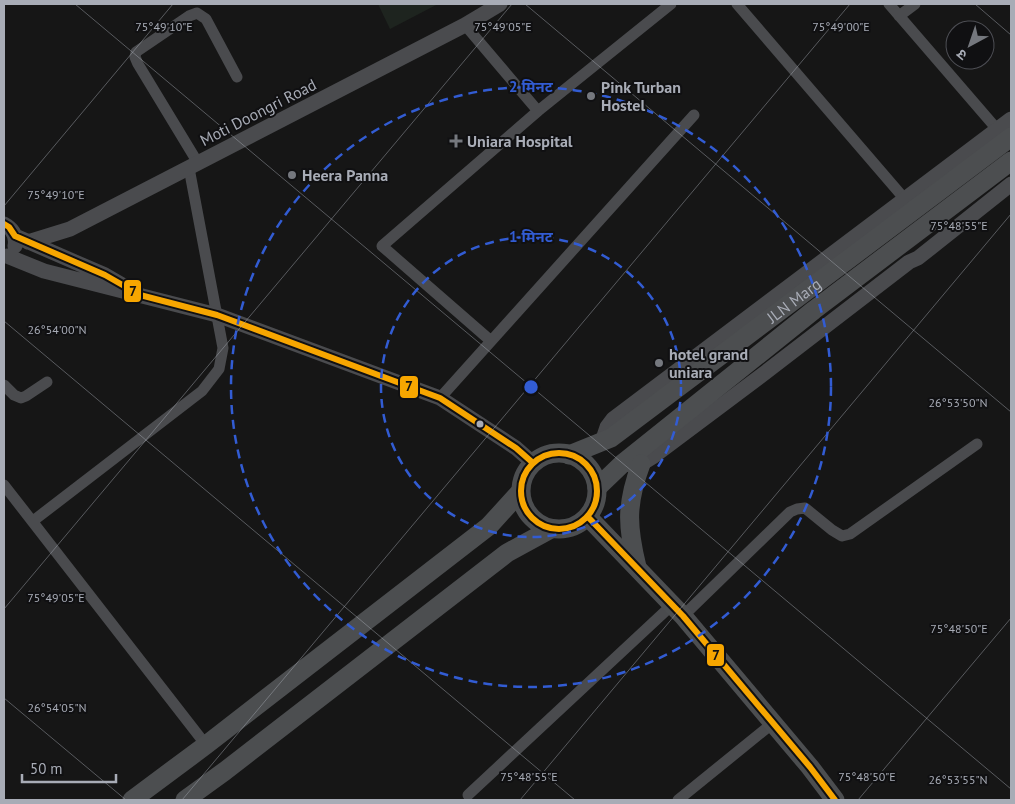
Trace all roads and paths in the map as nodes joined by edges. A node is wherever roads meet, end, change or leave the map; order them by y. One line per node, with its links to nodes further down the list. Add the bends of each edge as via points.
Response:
1 (500, 4): 7 (street, Moti Doongri Road)
2 (671, 4): 9 (street)
3 (738, 4): 16 (street)
4 (889, 4): 6 (street)
5 (915, 4): 6 (street)
6 (899, 16): 12 (street)
7 (464, 26): 9 (street); 14 (street, Moti Doongri Road)
8 (237, 77): 14 (street, via 206,19 197,13 136,52 138,64)
9 (538, 111): 22 (street, via 382,246)
10 (694, 116): 22 (street)
11 (1011, 119): 12 (street)
12 (1005, 136): 16 (main road, JLN Marg)
13 (1011, 162): 29 (main road, JLN Marg, via 814,310)
14 (193, 165): 18 (street, Moti Doongri Road, via 70,229); 21 (street)
15 (1011, 184): 30 (street, via 918,258)
16 (909, 205): 27 (main road, JLN Marg, via 612,438)
17 (4, 224): 18 (street)
18 (22, 239): 19 (street); 20 (street, via 105,275)
19 (6, 256): 20 (street, via 44,271)
20 (140, 295): 21 (street)
21 (217, 315): 25 (street); 35 (street, via 223,348 219,369 202,391)
22 (491, 341): 25 (street)
23 (47, 382): 24 (street, via 21,398)
24 (4, 384)
25 (440, 398): 28 (street, via 516,448)
26 (977, 444): 38 (street, via 850,534 842,536 805,508 790,512)
27 (569, 455): 28 (main road, via 554,453); 32 (main road, via 588,466)
28 (533, 463): 33 (main road, via 522,479)
29 (622, 464): 30 (street); 32 (main road, JLN Marg)
30 (641, 464): 37 (main road, via 632,487 629,509 630,538)
31 (4, 485): 35 (street)
32 (597, 488): 34 (main road, via 595,505)
33 (520, 492): 36 (main road, via 529,516); 40 (main road, via 489,526)
34 (588, 517): 36 (main road, via 564,530); 37 (main road)
35 (33, 521): 40 (street)
36 (550, 529): 43 (main road, via 507,554)
37 (637, 568): 38 (main road)
38 (678, 610): 39 (main road); 41 (street)
39 (773, 723): 44 (street); 45 (main road)
40 (206, 745): 42 (main road)
41 (468, 795)
42 (132, 800)
43 (185, 800)
44 (678, 800)
45 (835, 800)

